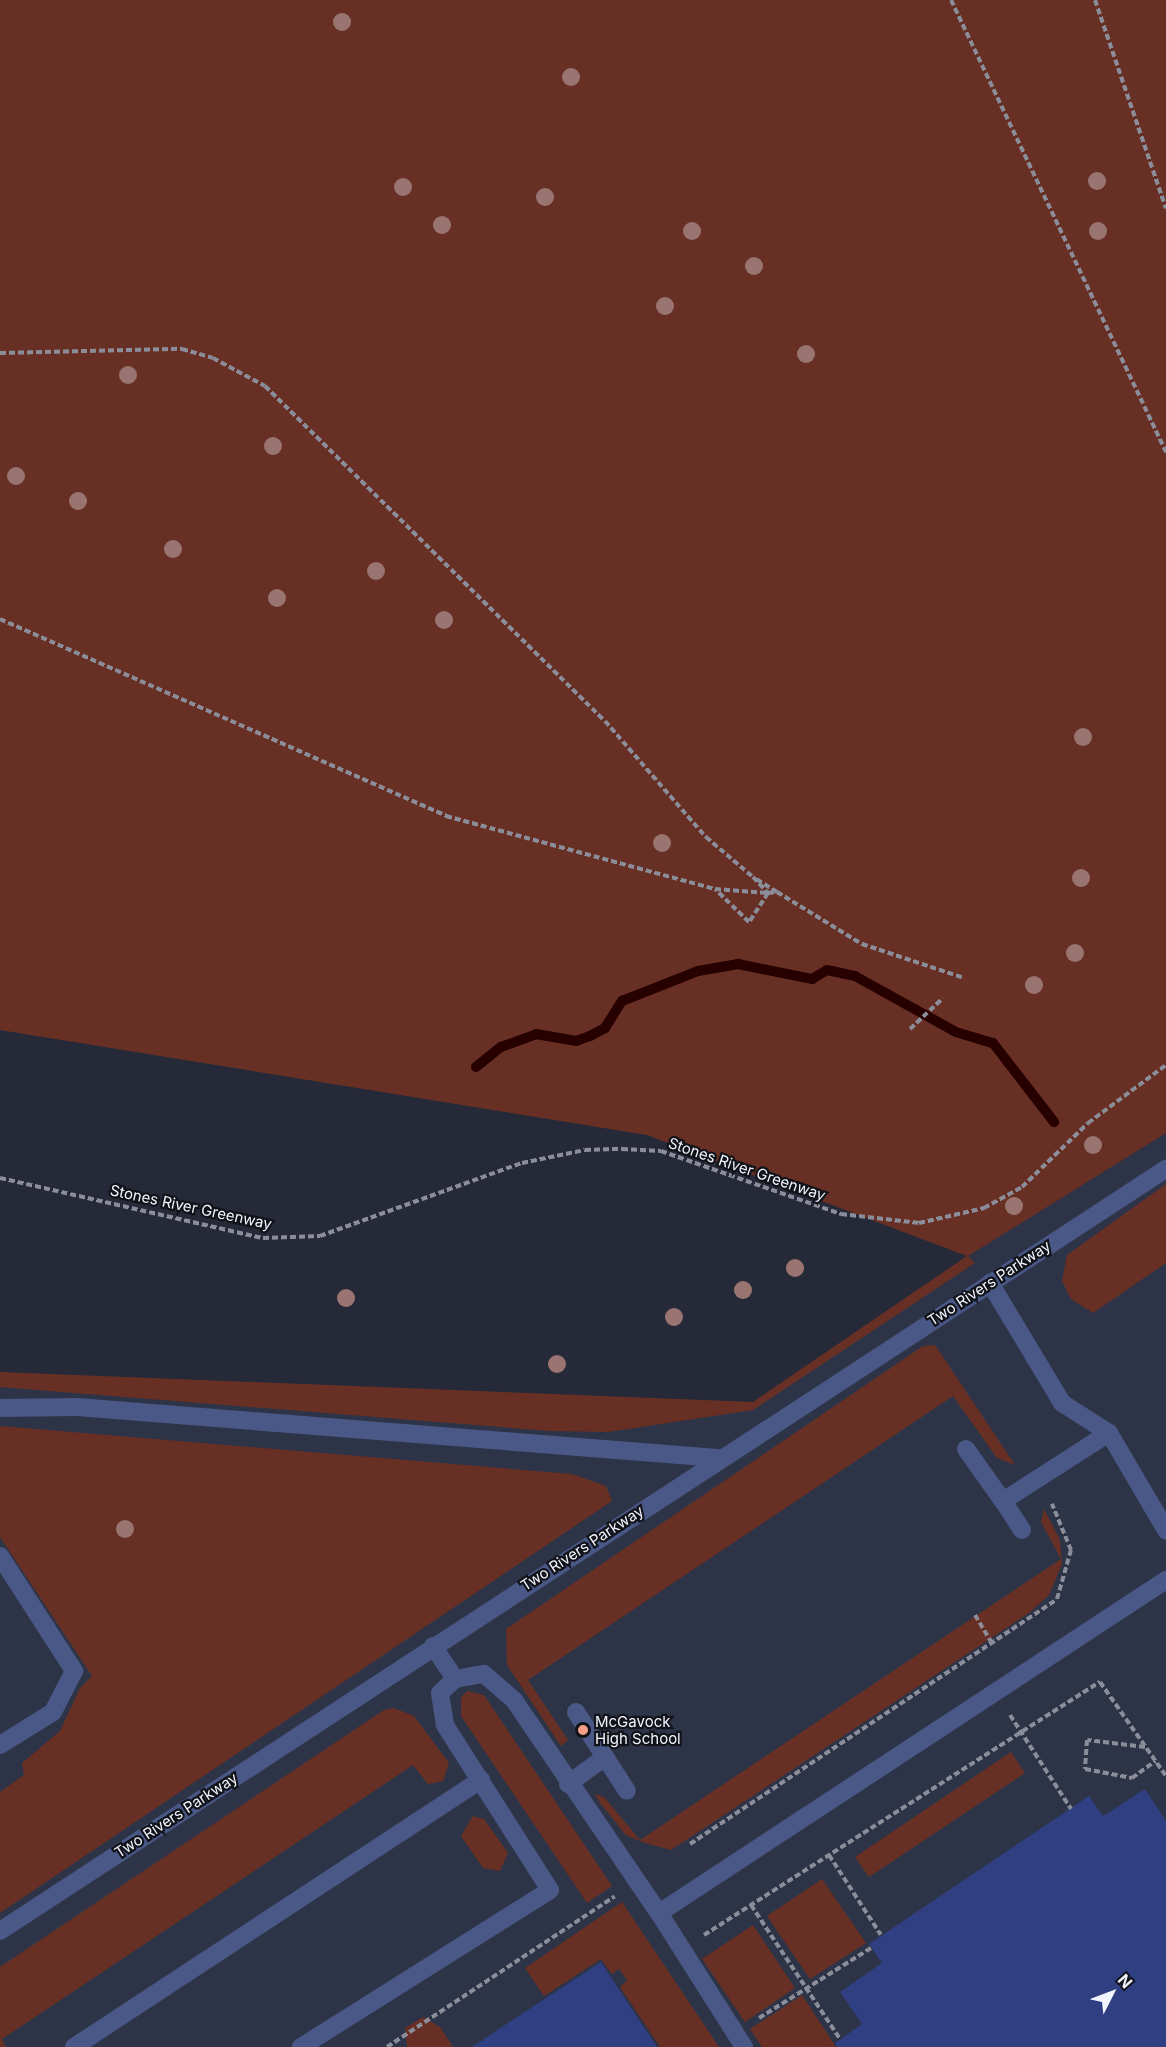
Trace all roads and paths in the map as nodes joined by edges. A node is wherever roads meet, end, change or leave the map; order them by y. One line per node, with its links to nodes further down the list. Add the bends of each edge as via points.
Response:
1 (951, 0): 5 (path)
2 (1095, 0): 3 (path)
3 (1166, 208)
4 (0, 353): 7 (path, via 182,350 213,358 265,386 605,721 706,837)
5 (1166, 452)
6 (0, 619): 8 (path, via 446,816)
7 (753, 877): 9 (path); 10 (path)
8 (715, 889): 10 (path); 10 (path, via 749,922)
9 (777, 892): 10 (path); 11 (path, via 862,944)
10 (768, 893)
11 (964, 978)
12 (943, 998): 13 (path)
13 (910, 1029)
14 (1166, 1065): 16 (path, Stones River Greenway, via 1088,1123 1022,1187 984,1208 919,1223 841,1214 661,1152 622,1149 585,1150 522,1163 320,1236 263,1238)
15 (1166, 1169): 17 (lane, Two Rivers Parkway)
16 (0, 1178)
17 (990, 1283): 19 (lane, via 1062,1403); 21 (lane, Two Rivers Parkway)
18 (0, 1408): 21 (lane, via 76,1407)
19 (1109, 1433): 22 (lane); 25 (lane)
20 (966, 1449): 22 (lane)
21 (717, 1458): 30 (lane, Two Rivers Parkway)
22 (1003, 1501): 24 (lane)
23 (1052, 1504): 29 (path, via 1071,1550 1066,1581 1057,1599)
24 (1022, 1530)
25 (1166, 1530)
26 (0, 1556): 35 (lane, via 74,1671 53,1713)
27 (1166, 1580): 32 (lane)
28 (975, 1615): 29 (path)
29 (992, 1643): 44 (path)
30 (433, 1646): 31 (lane); 49 (lane, Two Rivers Parkway)
31 (455, 1679): 40 (lane, via 440,1693 445,1725); 41 (lane, via 484,1674 514,1700)
32 (995, 1692): 34 (path); 48 (lane)
33 (576, 1712): 37 (lane)
34 (1021, 1732): 36 (path, via 1100,1682); 43 (path); 45 (path)
35 (0, 1745)
36 (1146, 1748): 38 (path); 38 (path, via 1087,1740 1084,1769 1132,1778)
37 (605, 1756): 41 (lane); 42 (lane)
38 (1155, 1760): 39 (path)
39 (1166, 1776)
40 (481, 1780): 56 (lane); 57 (lane, via 550,1890)
41 (568, 1784): 46 (lane)
42 (627, 1791)
43 (1071, 1809)
44 (690, 1844)
45 (829, 1855): 47 (path); 50 (path)
46 (639, 1881): 48 (lane); 58 (path)
47 (751, 1905): 52 (path); 53 (path)
48 (659, 1913): 52 (lane)
49 (0, 1931)
50 (881, 1935)
51 (871, 1948): 53 (path)
52 (681, 1950): 55 (lane)
53 (806, 1988): 54 (path); 55 (path)
54 (840, 2039)
55 (740, 2040)
56 (74, 2047)
57 (301, 2047)
58 (387, 2047)

